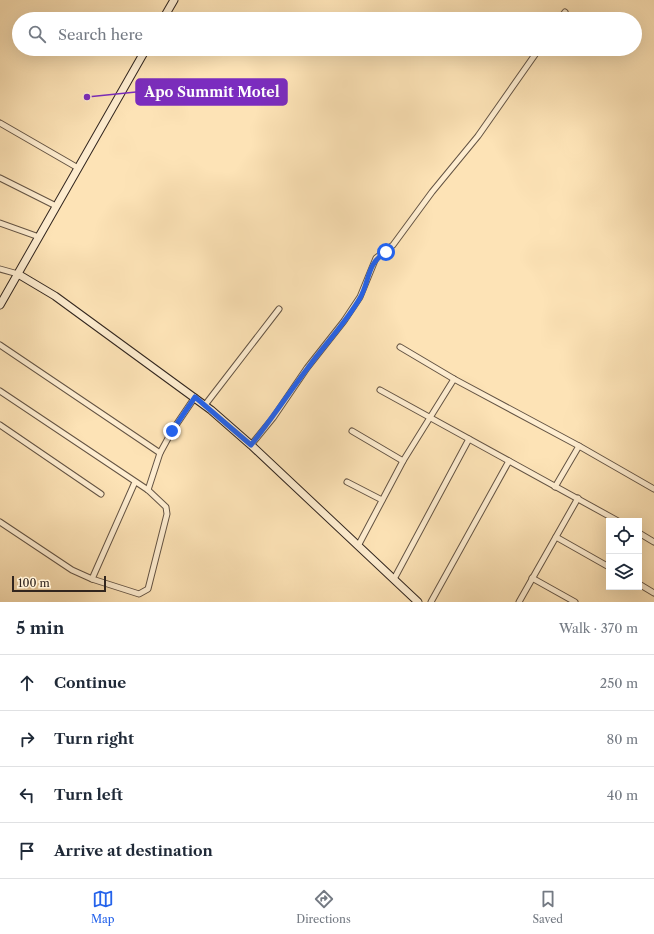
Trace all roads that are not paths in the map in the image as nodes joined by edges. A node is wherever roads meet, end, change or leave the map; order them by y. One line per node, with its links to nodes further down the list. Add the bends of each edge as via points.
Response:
1 (174, 0): 2 (street)
2 (167, 12)
3 (142, 56): 6 (street)
4 (534, 56): 26 (street, via 478,136 393,245 374,262 360,297 344,321)
5 (0, 123): 6 (street)
6 (78, 168): 8 (street)
7 (0, 178): 8 (street)
8 (56, 206): 10 (street)
9 (0, 223): 10 (street)
10 (39, 237): 12 (street)
11 (0, 268): 12 (street)
12 (18, 274): 13 (street); 20 (street, via 55,296)
13 (0, 305)
14 (279, 309): 21 (street)
15 (0, 345): 28 (street)
16 (400, 347): 17 (street)
17 (454, 379): 22 (street); 27 (street)
18 (380, 390): 22 (street)
19 (0, 391): 31 (street)
20 (195, 397): 21 (street); 28 (street)
21 (205, 405): 26 (street)
22 (429, 419): 25 (street); 29 (street)
23 (0, 425): 36 (street)
24 (352, 431): 29 (street)
25 (469, 439): 30 (street); 48 (street)
26 (251, 445): 44 (street)
27 (579, 446): 33 (street); 34 (street)
28 (160, 453): 35 (street)
29 (403, 461): 38 (street)
30 (509, 461): 33 (street); 52 (street)
31 (135, 482): 35 (street); 47 (street)
32 (347, 482): 38 (street)
33 (555, 487): 37 (street)
34 (654, 489)
35 (148, 490): 47 (street, via 168,510 148,589 143,594 131,593)
36 (101, 494)
37 (578, 498): 39 (street); 42 (street)
38 (382, 500): 44 (street)
39 (613, 518)
40 (0, 522): 47 (street, via 72,570)
41 (642, 535): 43 (street)
42 (556, 537): 45 (street); 46 (street)
43 (654, 542)
44 (358, 546): 48 (street)
45 (606, 565)
46 (532, 578): 53 (street); 54 (street)
47 (92, 579)
48 (394, 579): 51 (street)
49 (642, 586): 50 (street)
50 (654, 593)
51 (418, 602)
52 (431, 602)
53 (519, 602)
54 (575, 602)

